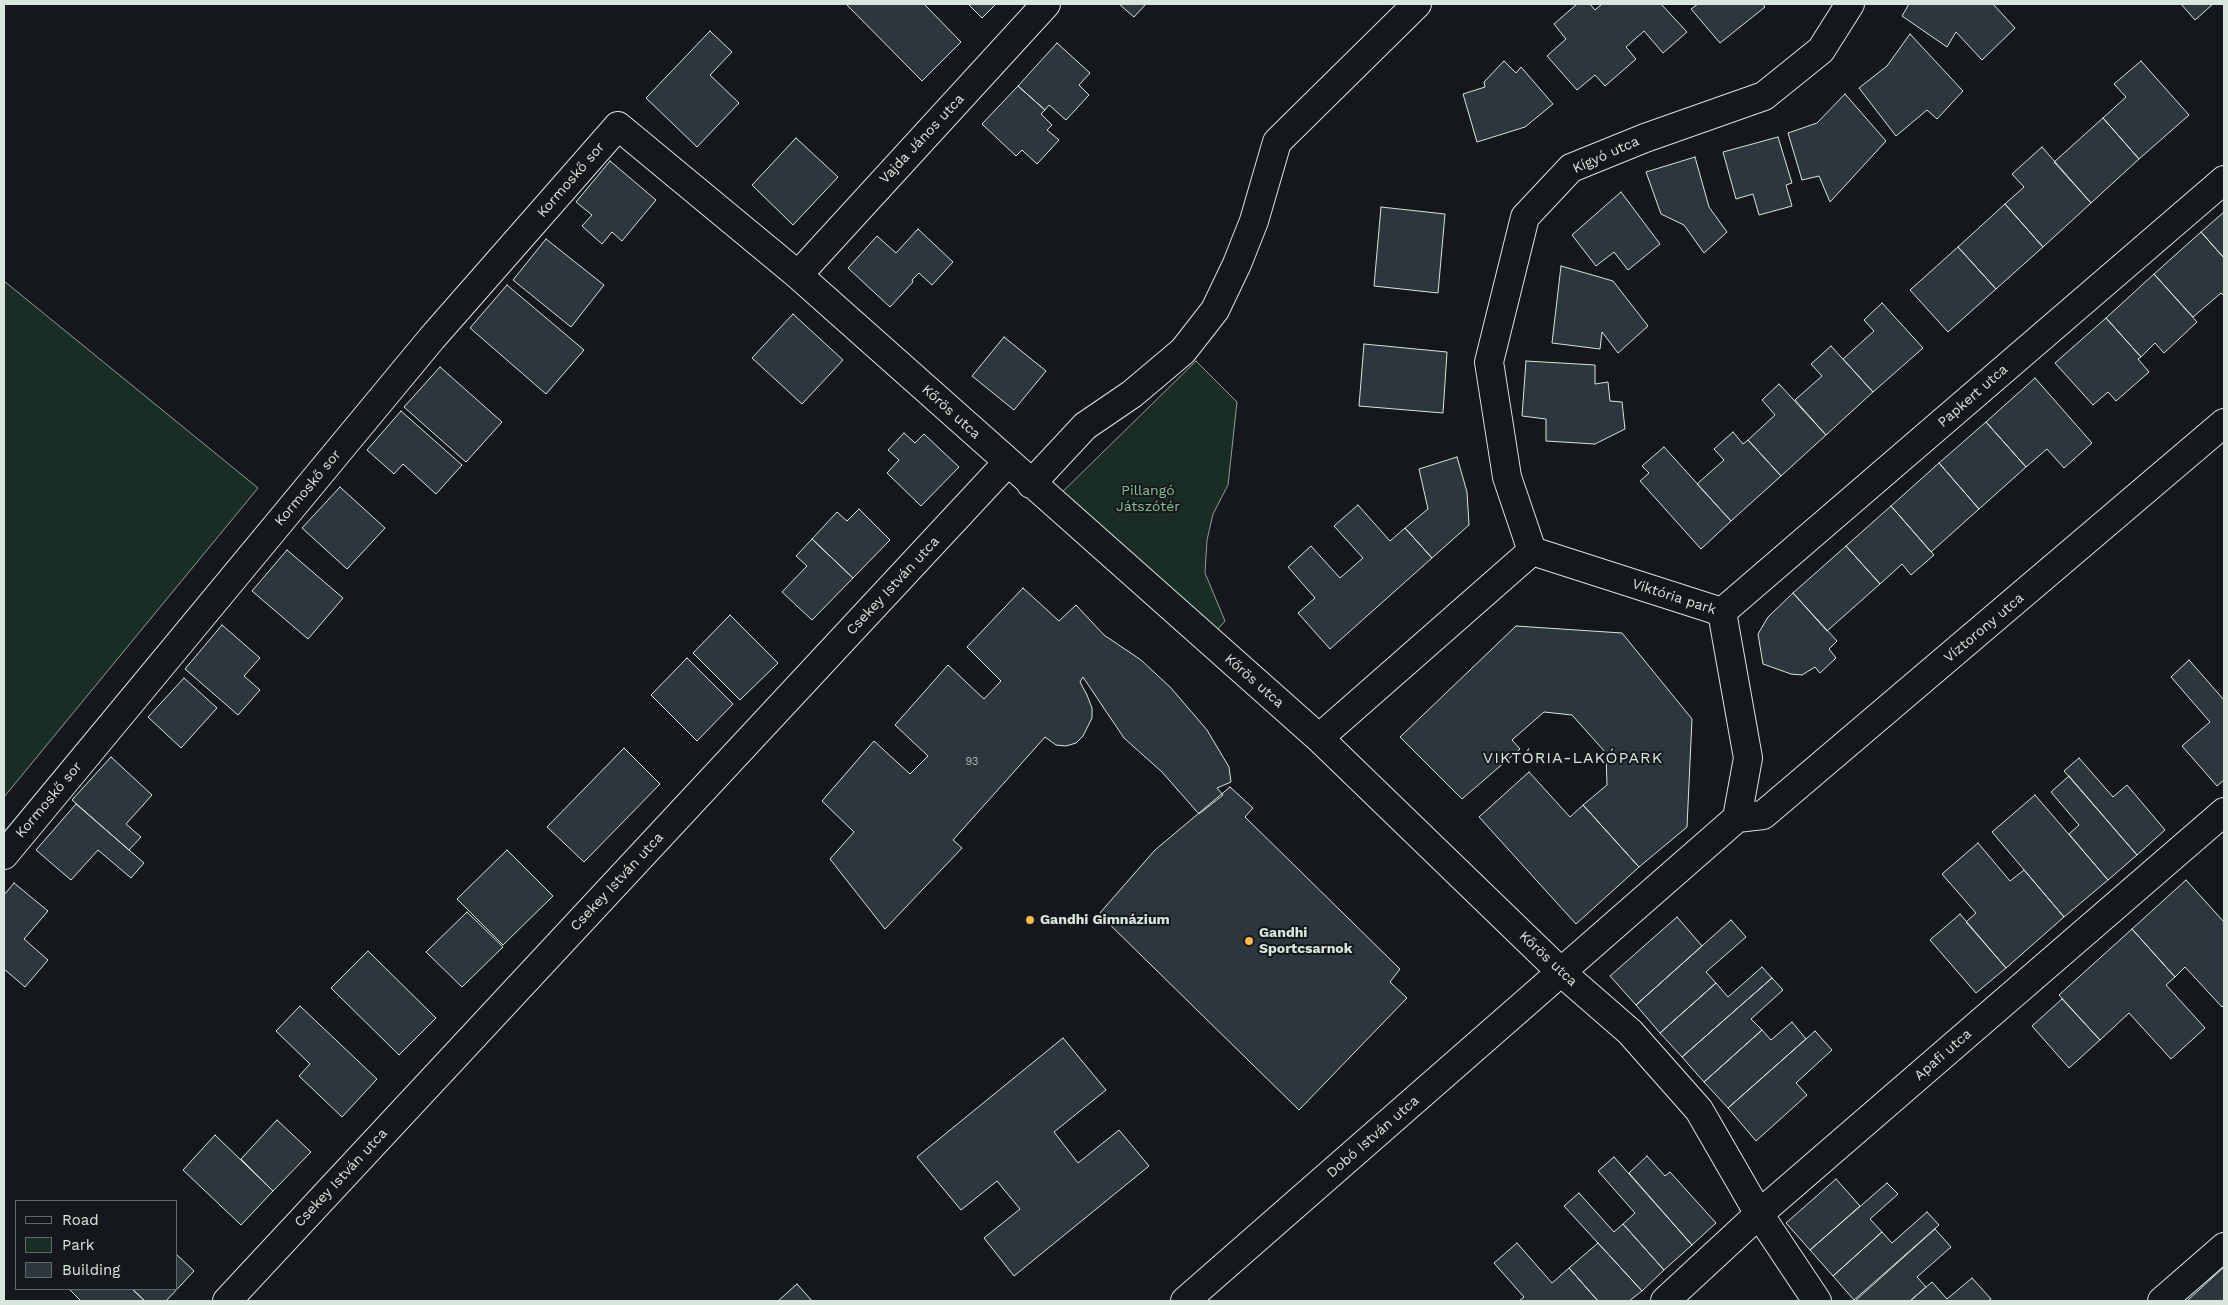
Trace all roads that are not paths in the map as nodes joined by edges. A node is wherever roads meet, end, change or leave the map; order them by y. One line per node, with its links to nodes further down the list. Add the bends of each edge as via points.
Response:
1 (1046, 4): 6 (street, Vajda János utca)
2 (1417, 4): 9 (street, via 1277,142 1254,221 1237,264 1215,310 1183,351 1132,394 1085,426)
3 (1850, 4): 10 (street, Kígyó utca, via 1821,50 1764,96 1571,168 1526,218 1489,362 1507,477)
4 (618, 126): 6 (street, Kőrös utca); 15 (street, Kormoskő sor, via 432,338)
5 (2224, 180): 11 (street, Papkert utca)
6 (798, 275): 8 (street, Kőrös utca)
7 (2224, 423): 14 (street, Víztorony utca, via 1763,815)
8 (1007, 463): 9 (street, Kőrös utca); 19 (street, Csekey István utca)
9 (1031, 484): 12 (street, Kőrös utca)
10 (1532, 551): 11 (street, Viktória park); 12 (street)
11 (1722, 612): 14 (street, Viktória park, via 1748,758)
12 (1319, 738): 16 (street, Kőrös utca)
13 (2224, 812): 17 (street, Apafi utca)
14 (1737, 818): 16 (street)
15 (4, 855)
16 (1561, 972): 17 (street, Kőrös utca, via 1630,1032 1699,1110); 20 (street, Dobó István utca)
17 (1759, 1214): 21 (street, Apafi utca); 22 (street, Kőrös utca)
18 (2224, 1247): 23 (street)
19 (227, 1301)
20 (1185, 1301)
21 (1665, 1301)
22 (1817, 1301)
23 (2162, 1301)

